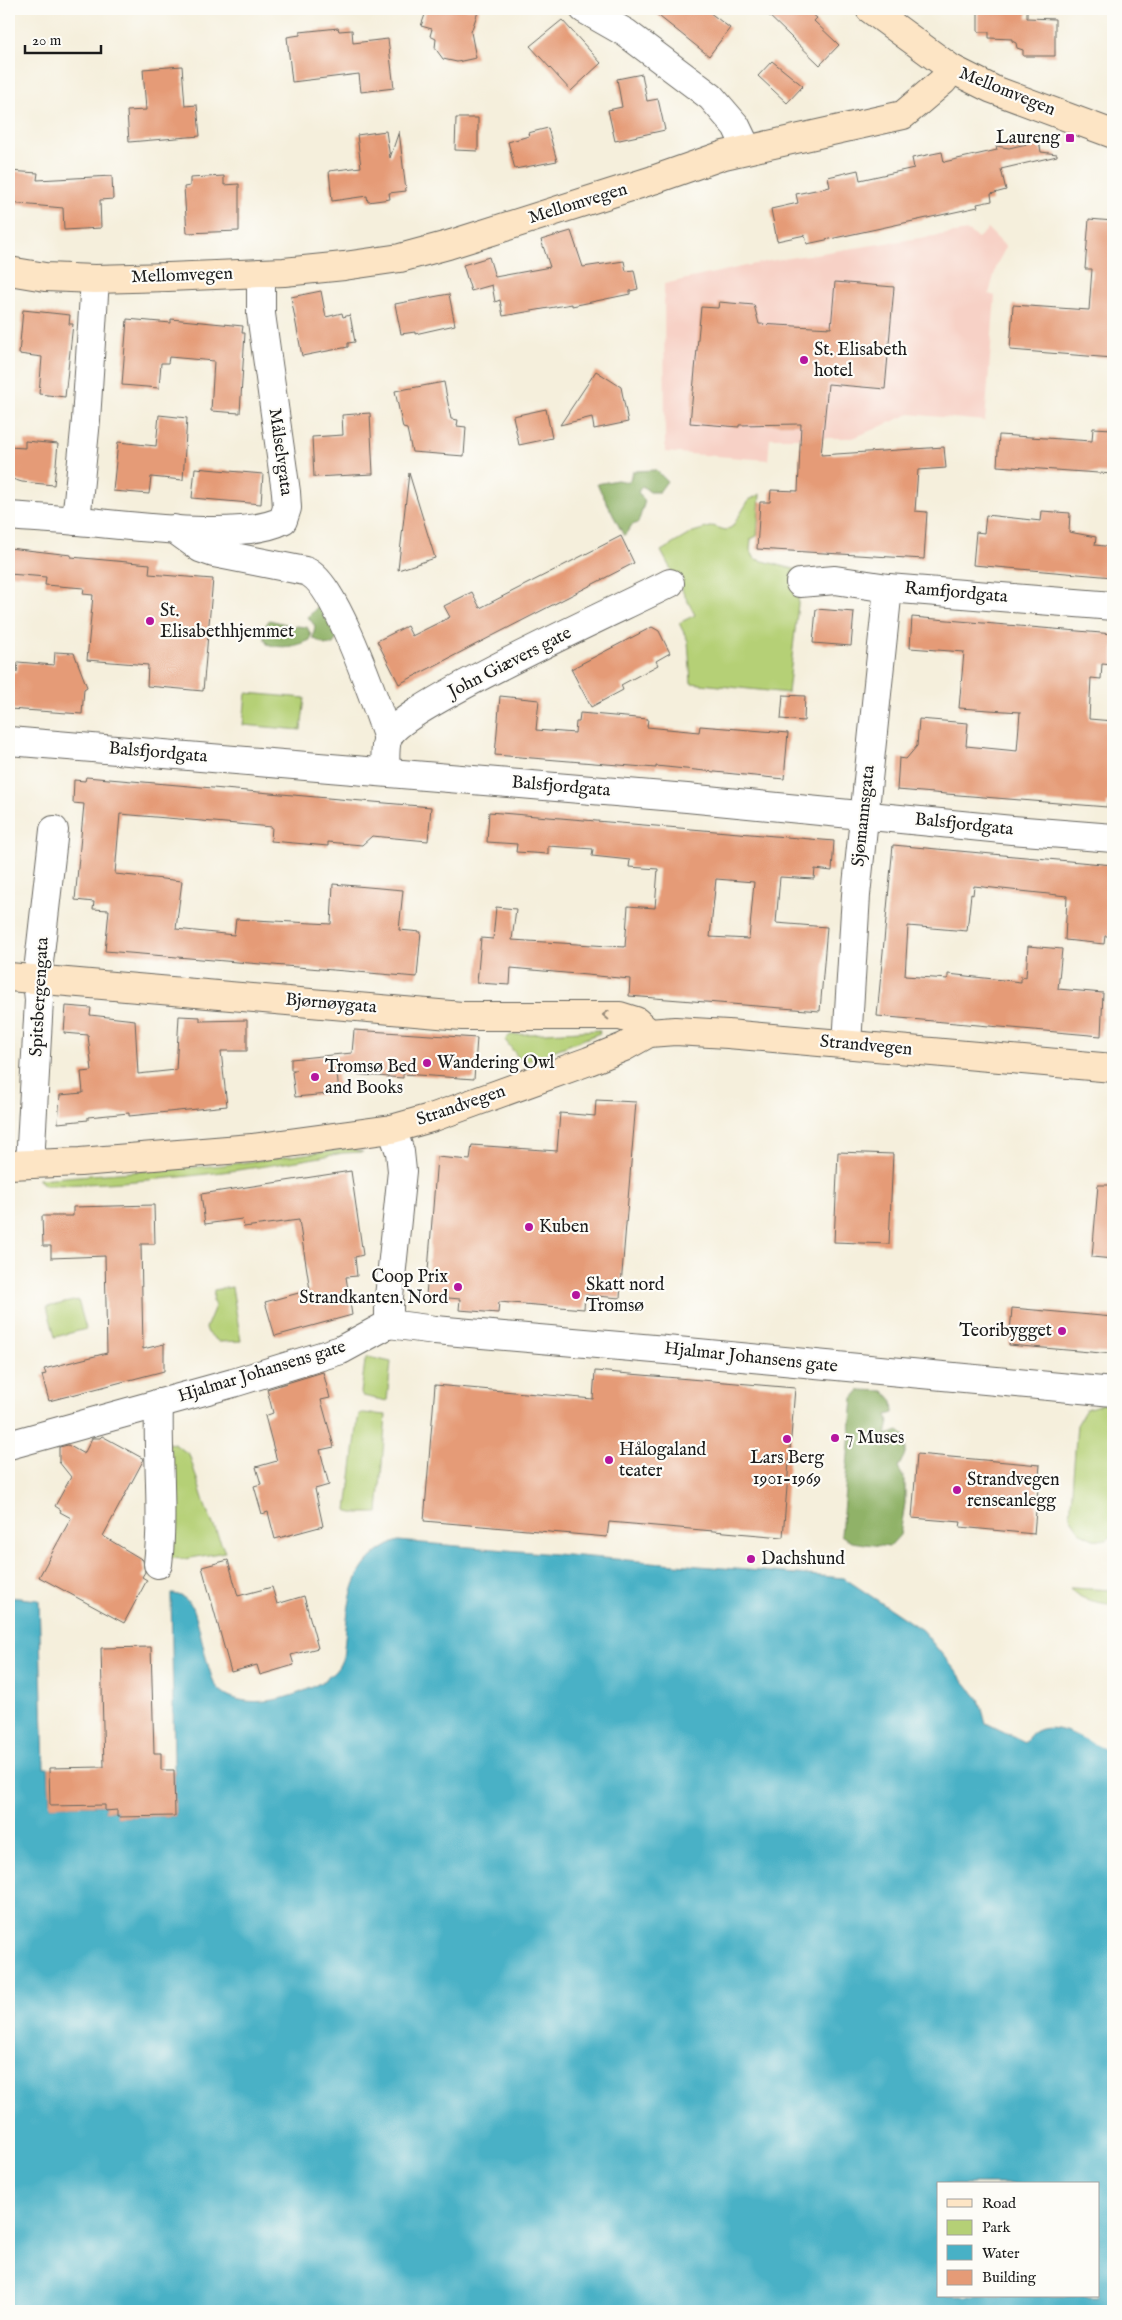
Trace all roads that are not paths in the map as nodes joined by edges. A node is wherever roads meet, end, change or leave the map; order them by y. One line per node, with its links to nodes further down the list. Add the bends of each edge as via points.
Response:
1 (584, 9): 5 (street, via 626,33 711,97 736,126)
2 (870, 9): 3 (street)
3 (952, 70): 4 (street, Mellomvegen, via 992,89); 5 (street, Mellomvegen, via 903,115)
4 (1113, 134)
5 (747, 149): 7 (street, Mellomvegen, via 416,254 344,266)
6 (9, 271): 8 (street, Mellomvegen, via 44,277)
7 (261, 273): 8 (street, Mellomvegen); 11 (street, Målselvgata, via 262,314 286,492 286,515 283,520 262,528 237,531)
8 (95, 279): 10 (street)
9 (9, 516): 10 (street, Målselvgata)
10 (76, 521): 11 (street, Målselvgata)
11 (174, 529): 16 (street, via 200,548 214,553 305,571 316,578 329,593 343,623)
12 (670, 583): 16 (street, John Giævers gate, via 462,686 407,719)
13 (800, 583): 14 (street, Ramfjordgata, via 835,580)
14 (888, 588): 15 (street, Ramfjordgata); 19 (street, Sjømannsgata)
15 (1113, 606)
16 (388, 738): 18 (street)
17 (9, 741): 18 (street, Balsfjordgata)
18 (385, 771): 19 (street, Balsfjordgata)
19 (865, 814): 21 (street, Balsfjordgata); 25 (street, Sjømannsgata, via 852,947)
20 (54, 830): 23 (street, Spitsbergengata)
21 (1113, 838)
22 (9, 977): 23 (street, Bjørnøygata)
23 (38, 980): 24 (street, Bjørnøygata, one-way to 23, via 636,1021 620,1016 462,1016); 28 (street, Spitsbergengata, via 38,1033)
24 (649, 1033): 25 (street, Strandvegen, via 678,1031); 27 (street, Strandvegen, via 589,1061)
25 (847, 1044): 26 (street, Strandvegen)
26 (1113, 1068)
27 (392, 1129): 28 (street, Strandvegen, via 252,1148); 29 (street, via 400,1152 402,1172 389,1297)
28 (19, 1164)
29 (390, 1324): 30 (street, Hjalmar Johansens gate); 31 (street, Hjalmar Johansens gate, via 341,1350)
30 (1113, 1392)
31 (159, 1402): 32 (street, Hjalmar Johansens gate); 33 (street, Hjalmar Johansens gate, via 161,1529)
32 (9, 1445)
33 (158, 1564)

